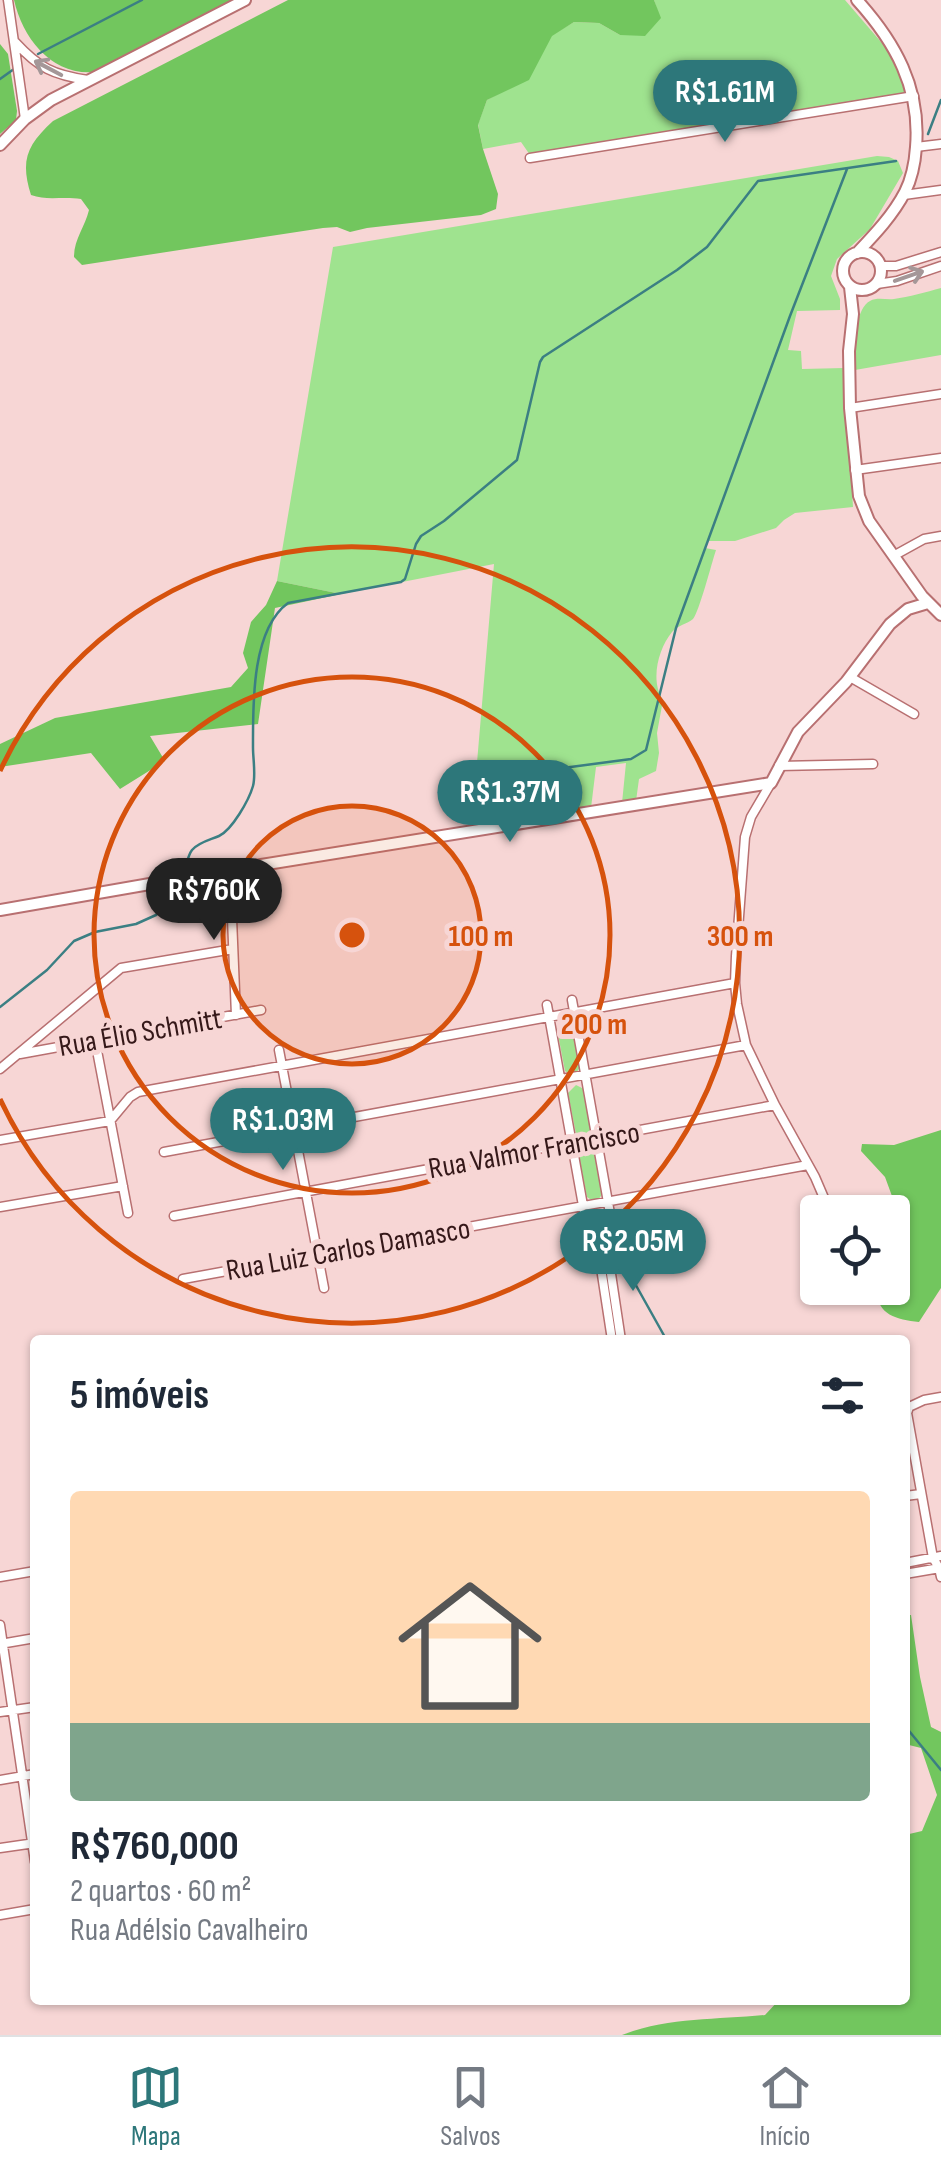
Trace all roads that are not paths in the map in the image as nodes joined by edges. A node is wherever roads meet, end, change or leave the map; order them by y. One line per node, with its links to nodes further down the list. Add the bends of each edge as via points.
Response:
1 (8, 0): 4 (street)
2 (245, 0): 5 (street)
3 (857, 0): 6 (street, via 889,39)
4 (14, 41): 5 (street, one-way to 4, via 46,70); 7 (street)
5 (88, 80): 7 (street)
6 (914, 96): 10 (street); 11 (street)
7 (25, 119): 9 (street)
8 (941, 144): 10 (street)
9 (0, 145)
10 (916, 147): 13 (street)
11 (530, 158)
12 (941, 190): 13 (street)
13 (904, 195): 14 (street)
14 (880, 230): 15 (street); 17 (street)
15 (857, 252): 17 (street); 19 (street, via 842,268)
16 (941, 252): 17 (street, via 896,266)
17 (878, 262): 20 (street, via 880,278)
18 (941, 266): 20 (street, one-way to 18)
19 (850, 287): 20 (street); 21 (street)
20 (873, 287): 21 (street)
21 (853, 314): 23 (street)
22 (941, 394): 23 (street)
23 (850, 408): 25 (street)
24 (941, 458): 25 (street)
25 (854, 470): 27 (street, via 865,514)
26 (941, 536): 27 (street)
27 (896, 556): 28 (street)
28 (928, 603): 29 (street); 30 (street, via 896,618)
29 (941, 615)
30 (850, 677): 31 (street); 33 (street, via 798,732)
31 (914, 714)
32 (873, 764): 33 (street)
33 (779, 766): 34 (street)
34 (771, 783): 35 (street); 38 (street, via 745,837)
35 (230, 870): 36 (street); 37 (street)
36 (0, 910)
37 (233, 949): 43 (street); 45 (street, via 121,968)
38 (734, 983): 42 (street); 47 (street)
39 (572, 1000): 42 (street)
40 (547, 1005): 44 (street)
41 (262, 1010): 43 (street, Rua Élio Schmitt)
42 (575, 1012): 44 (street); 53 (street)
43 (236, 1015): 46 (street, Rua Élio Schmitt)
44 (550, 1016): 51 (street); 54 (street)
45 (52, 1026): 48 (street); 50 (street)
46 (95, 1040): 48 (street, Rua Élio Schmitt); 56 (street)
47 (746, 1045): 53 (street); 55 (street)
48 (55, 1048): 50 (street, Rua Élio Schmitt)
49 (279, 1050): 51 (street)
50 (18, 1054): 52 (street)
51 (282, 1064): 56 (street, via 138,1092); 57 (street)
52 (0, 1069)
53 (586, 1074): 54 (street); 58 (street)
54 (560, 1079): 57 (street); 60 (street)
55 (775, 1106): 58 (street, Rua Valmor Francisco); 62 (street)
56 (110, 1121): 59 (street); 63 (street)
57 (294, 1128): 61 (street); 64 (street)
58 (597, 1138): 60 (street, Rua Valmor Francisco); 66 (street)
59 (0, 1140)
60 (572, 1143): 64 (street, Rua Valmor Francisco); 67 (street)
61 (164, 1152)
62 (808, 1164): 65 (street); 66 (street, Rua Luiz Carlos Damasco)
63 (123, 1186): 68 (street); 69 (street)
64 (306, 1192): 70 (street, Rua Valmor Francisco); 71 (street)
65 (822, 1195)
66 (608, 1202): 67 (street, Rua Luiz Carlos Damasco); 72 (street, via 614,1236)
67 (583, 1206): 71 (street, Rua Luiz Carlos Damasco); 72 (street, via 590,1244)
68 (0, 1207)
69 (128, 1213)
70 (174, 1216)
71 (318, 1254): 73 (street, Rua Luiz Carlos Damasco); 74 (street)
72 (604, 1255): 75 (street); 76 (street)
73 (183, 1279)
74 (324, 1288)
75 (612, 1335)
76 (619, 1335)
77 (941, 1397): 78 (street)
78 (910, 1407)
79 (910, 1444): 80 (street)
80 (921, 1494): 81 (street); 82 (street)
81 (910, 1495)
82 (937, 1557): 83 (street); 84 (street)
83 (910, 1563)
84 (940, 1571): 86 (street)
85 (30, 1572): 87 (street)
86 (910, 1574)
87 (0, 1576)
88 (0, 1625): 90 (street)
89 (30, 1639): 90 (street)
90 (1, 1643): 92 (street)
91 (30, 1708): 92 (street)
92 (12, 1710): 93 (street); 95 (street)
93 (0, 1712)
94 (30, 1775): 95 (street)
95 (22, 1776): 96 (street); 97 (street)
96 (0, 1780)
97 (30, 1821)
98 (30, 1844): 99 (street)
99 (0, 1848)
100 (30, 1910): 101 (street)
101 (0, 1915)

